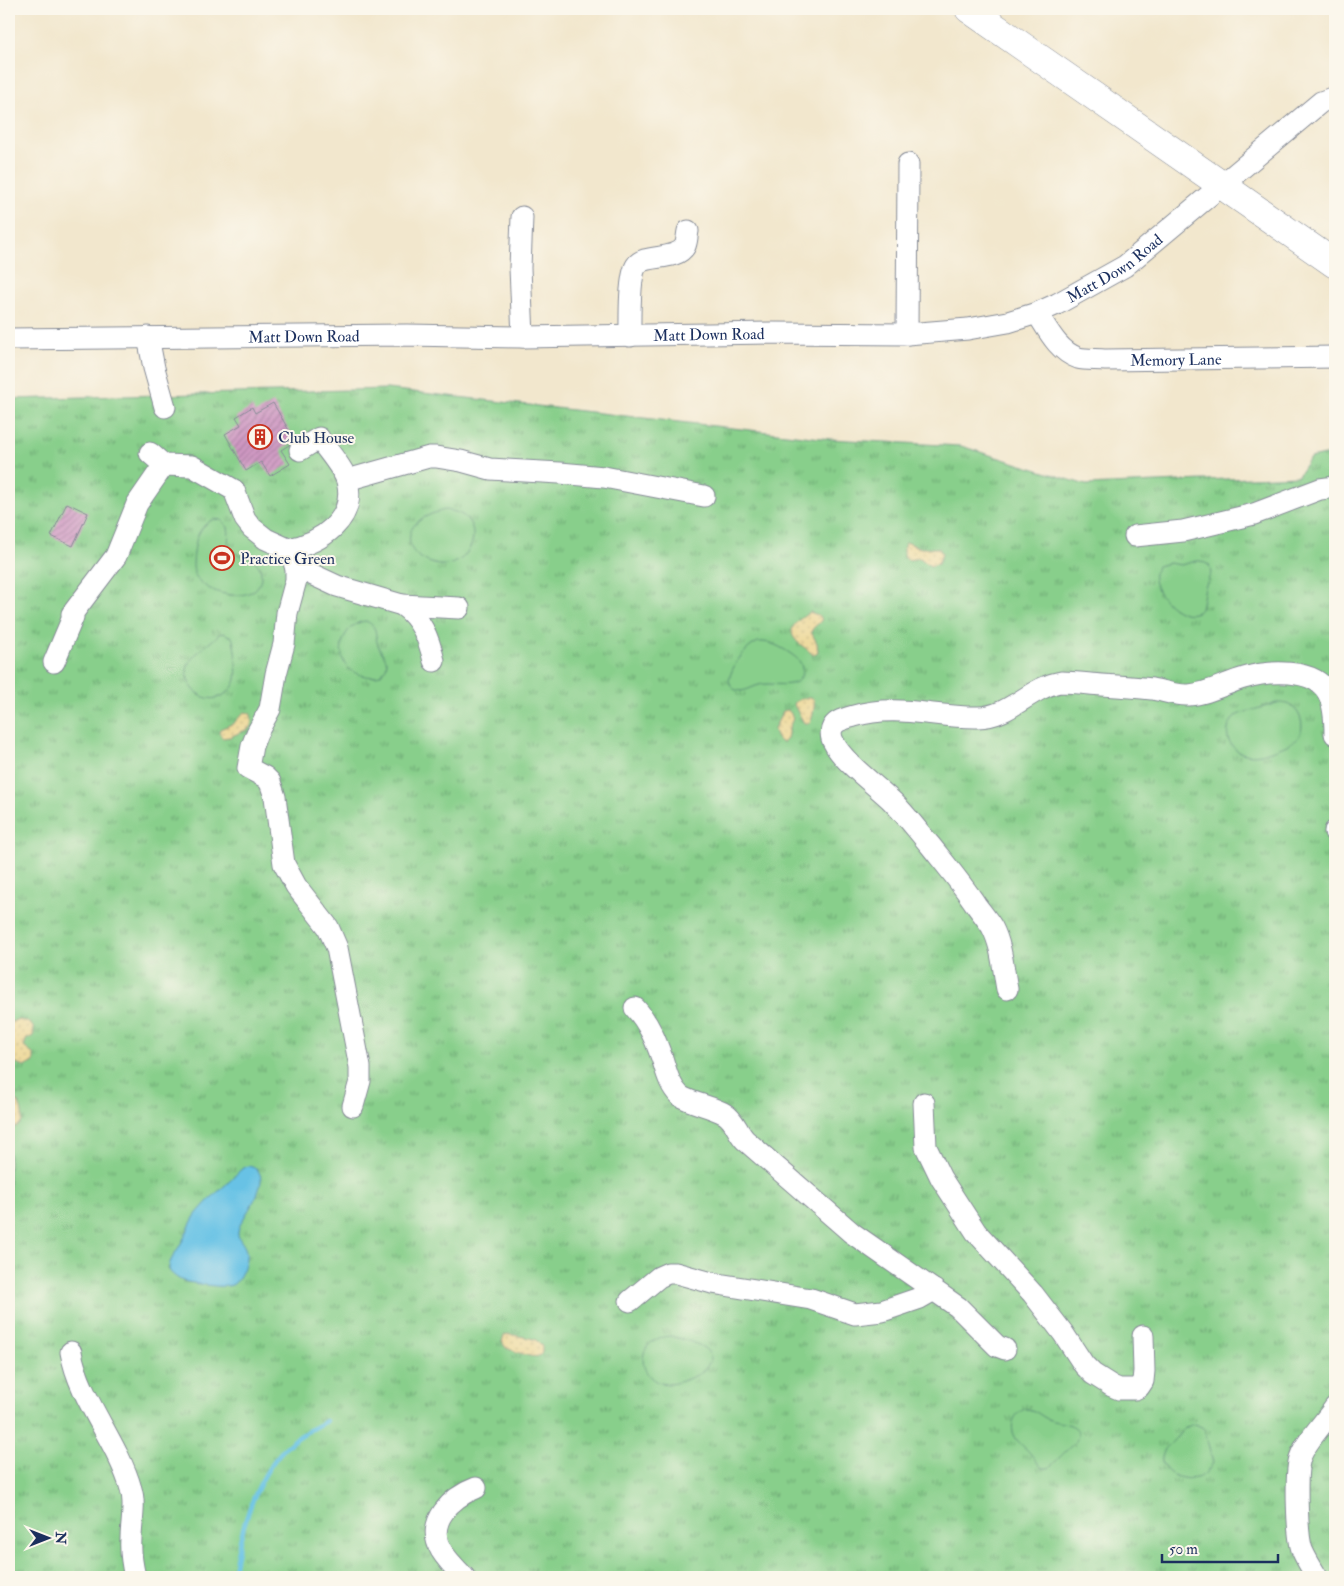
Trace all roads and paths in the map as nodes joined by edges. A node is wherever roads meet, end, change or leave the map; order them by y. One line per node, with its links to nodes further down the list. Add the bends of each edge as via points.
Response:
1 (969, 9): 4 (highway)
2 (1335, 97): 4 (street, Matt Down Road, via 1321,102)
3 (908, 164): 9 (street)
4 (1221, 185): 7 (highway); 8 (street, Matt Down Road, via 1125,266)
5 (522, 217): 13 (street, via 520,268)
6 (688, 231): 10 (street, via 685,246 679,252 642,261 636,266)
7 (1335, 264)
8 (1037, 313): 9 (street, Matt Down Road, via 968,330); 14 (street, Memory Lane, via 1064,350 1079,358)
9 (907, 334): 10 (street, Matt Down Road)
10 (630, 336): 13 (street, Matt Down Road)
11 (9, 338): 12 (street, Matt Down Road)
12 (148, 338): 13 (street, Matt Down Road, via 408,335); 15 (street)
13 (524, 338)
14 (1335, 357)
15 (165, 407)
16 (300, 450): 17 (street, via 319,438)
17 (347, 480): 19 (street, via 436,457 490,469 604,477); 21 (street, via 345,508 332,529)
18 (1335, 487): 20 (street, via 1320,489 1254,514 1183,532)
19 (704, 496)
20 (1135, 536)
21 (292, 557): 22 (street, via 309,573 337,586); 25 (street, via 252,528 234,490 192,466 157,459 116,556 72,614 74,617); 30 (street, via 296,570 295,588 287,613 284,644 270,709 256,733 248,768 270,782 284,864 296,886 328,927 337,948 360,1067)
22 (402, 605): 23 (street); 24 (street, via 421,626 430,643)
23 (458, 608)
24 (434, 661)
25 (54, 662)
26 (1335, 734): 27 (street, via 1328,693 1313,679 1288,673 1244,678 1188,695 1060,682 1052,683 992,716 878,710 838,722 831,734 840,754 893,802 953,873 992,927 1000,946)
27 (1007, 989)
28 (635, 1008): 31 (street, via 650,1028 674,1091 726,1115 745,1140 852,1233)
29 (924, 1103): 33 (street, via 926,1147 941,1178 976,1232 1033,1294 1084,1365 1112,1386 1135,1389 1143,1381)
30 (353, 1106)
31 (934, 1290): 32 (street, via 882,1311 855,1314 811,1299 668,1273); 34 (street, via 997,1346)
32 (630, 1301)
33 (1143, 1336)
34 (1005, 1349)
35 (71, 1352): 38 (street, via 75,1370 132,1492 131,1550)
36 (1335, 1407): 40 (street, via 1305,1448 1298,1467 1299,1535 1302,1550)
37 (476, 1488): 39 (street, via 450,1503 436,1528 441,1550)
38 (135, 1577)
39 (464, 1577)
40 (1317, 1577)

